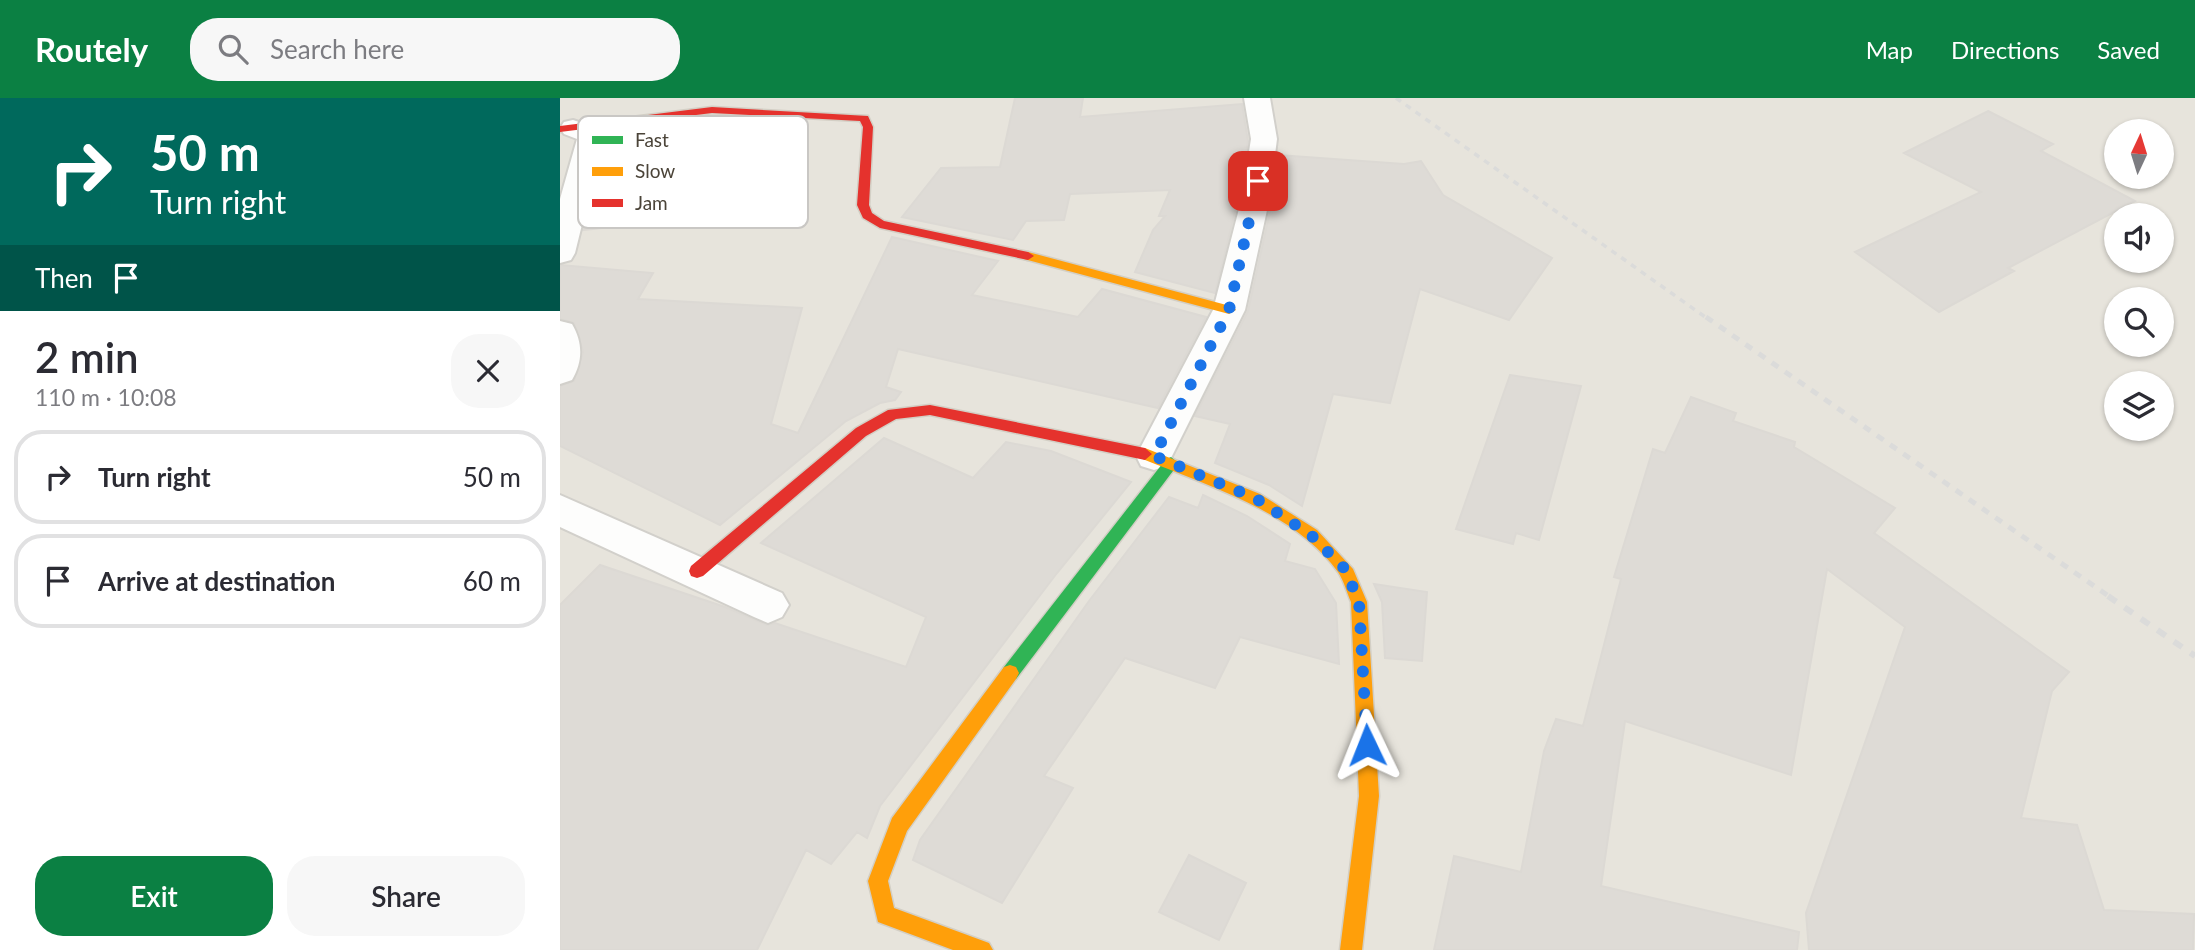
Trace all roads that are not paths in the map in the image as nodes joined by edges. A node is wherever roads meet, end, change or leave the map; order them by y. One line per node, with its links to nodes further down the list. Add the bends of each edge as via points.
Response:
1 (1257, 98): 5 (street, via 1264,139 1255,201)
2 (664, 116): 5 (street, via 712,110 864,118 868,127 863,205 867,215 880,224 982,244)
3 (578, 184): 4 (street)
4 (560, 253)
5 (1229, 310): 8 (street)
6 (560, 332): 7 (street, via 565,345)
7 (560, 372)
8 (1163, 459): 10 (street, via 930,410 892,414 861,432); 12 (street, via 900,825 878,881 885,915); 13 (street, via 1255,498 1311,535 1345,569 1359,602 1368,796)
9 (560, 510): 10 (street)
10 (697, 571): 11 (street)
11 (768, 605)
12 (953, 946)
13 (1351, 950)

